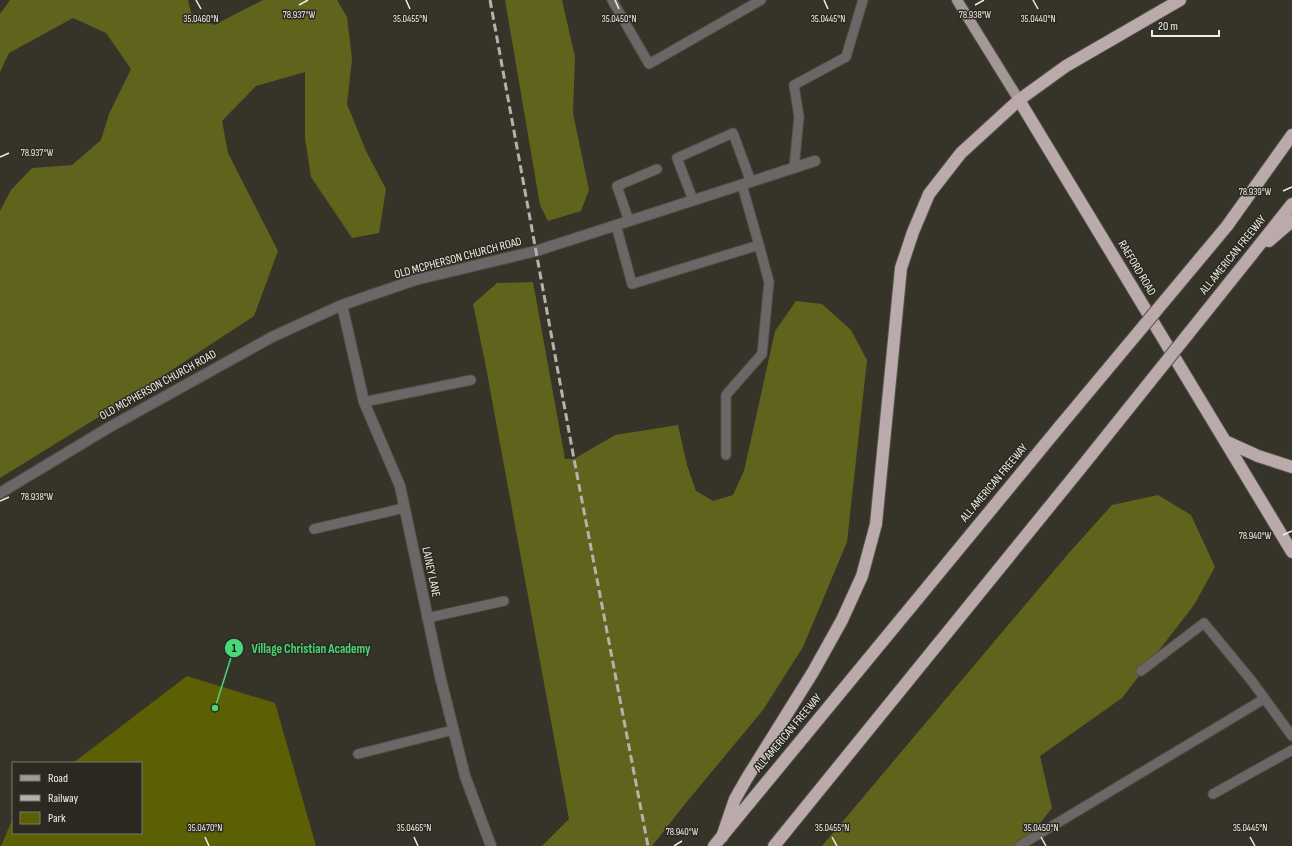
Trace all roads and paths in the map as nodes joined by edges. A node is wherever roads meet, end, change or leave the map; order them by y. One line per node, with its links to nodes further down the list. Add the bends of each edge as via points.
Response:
1 (612, 0): 2 (lane, via 649,64)
2 (761, 0)
3 (863, 0): 9 (lane, via 846,57 794,85 799,117)
4 (957, 0): 6 (main road, RAEFORD ROAD)
5 (1180, 0): 6 (highway, via 1066,66)
6 (1019, 100): 22 (highway, RAEFORD ROAD); 38 (highway, via 960,153 929,194 913,232 901,268 876,524 862,576 813,672 735,800)
7 (1292, 136): 38 (highway, ALL AMERICAN FREEWAY, bridge, via 1227,226)
8 (815, 161): 9 (street, OLD MCPHERSON CHURCH ROAD)
9 (794, 168): 11 (street, OLD MCPHERSON CHURCH ROAD)
10 (657, 169): 14 (lane, via 617,186)
11 (746, 183): 12 (street, OLD MCPHERSON CHURCH ROAD); 12 (lane, via 733,133 677,158); 17 (lane)
12 (693, 200): 14 (street, OLD MCPHERSON CHURCH ROAD)
13 (1292, 204): 18 (highway, ALL AMERICAN FREEWAY)
14 (629, 221): 16 (street, OLD MCPHERSON CHURCH ROAD)
15 (1292, 221): 18 (highway)
16 (616, 225): 17 (lane, via 632,284); 19 (street, OLD MCPHERSON CHURCH ROAD, via 536,251 415,280)
17 (759, 245): 23 (lane, via 769,282 762,354 726,395)
18 (1249, 258): 40 (highway, ALL AMERICAN FREEWAY, bridge)
19 (342, 305): 21 (street, LAINEY LANE); 25 (street, OLD MCPHERSON CHURCH ROAD, via 272,337 108,428)
20 (471, 380): 21 (lane)
21 (364, 402): 26 (street, LAINEY LANE, via 400,486)
22 (1225, 441): 24 (highway, via 1258,456); 28 (highway, RAEFORD ROAD)
23 (726, 456)
24 (1292, 467)
25 (0, 493)
26 (404, 508): 27 (lane); 30 (street, LAINEY LANE)
27 (314, 529)
28 (1292, 552)
29 (504, 601): 30 (lane)
30 (428, 618): 33 (street, LAINEY LANE)
31 (1141, 671): 32 (lane, via 1204,623)
32 (1264, 699): 34 (lane); 41 (lane)
33 (453, 730): 36 (lane); 39 (street, LAINEY LANE, via 465,776)
34 (1292, 736)
35 (1292, 750): 37 (lane)
36 (358, 754)
37 (1213, 794)
38 (718, 842)
39 (492, 846)
40 (774, 846)
41 (1019, 846)

